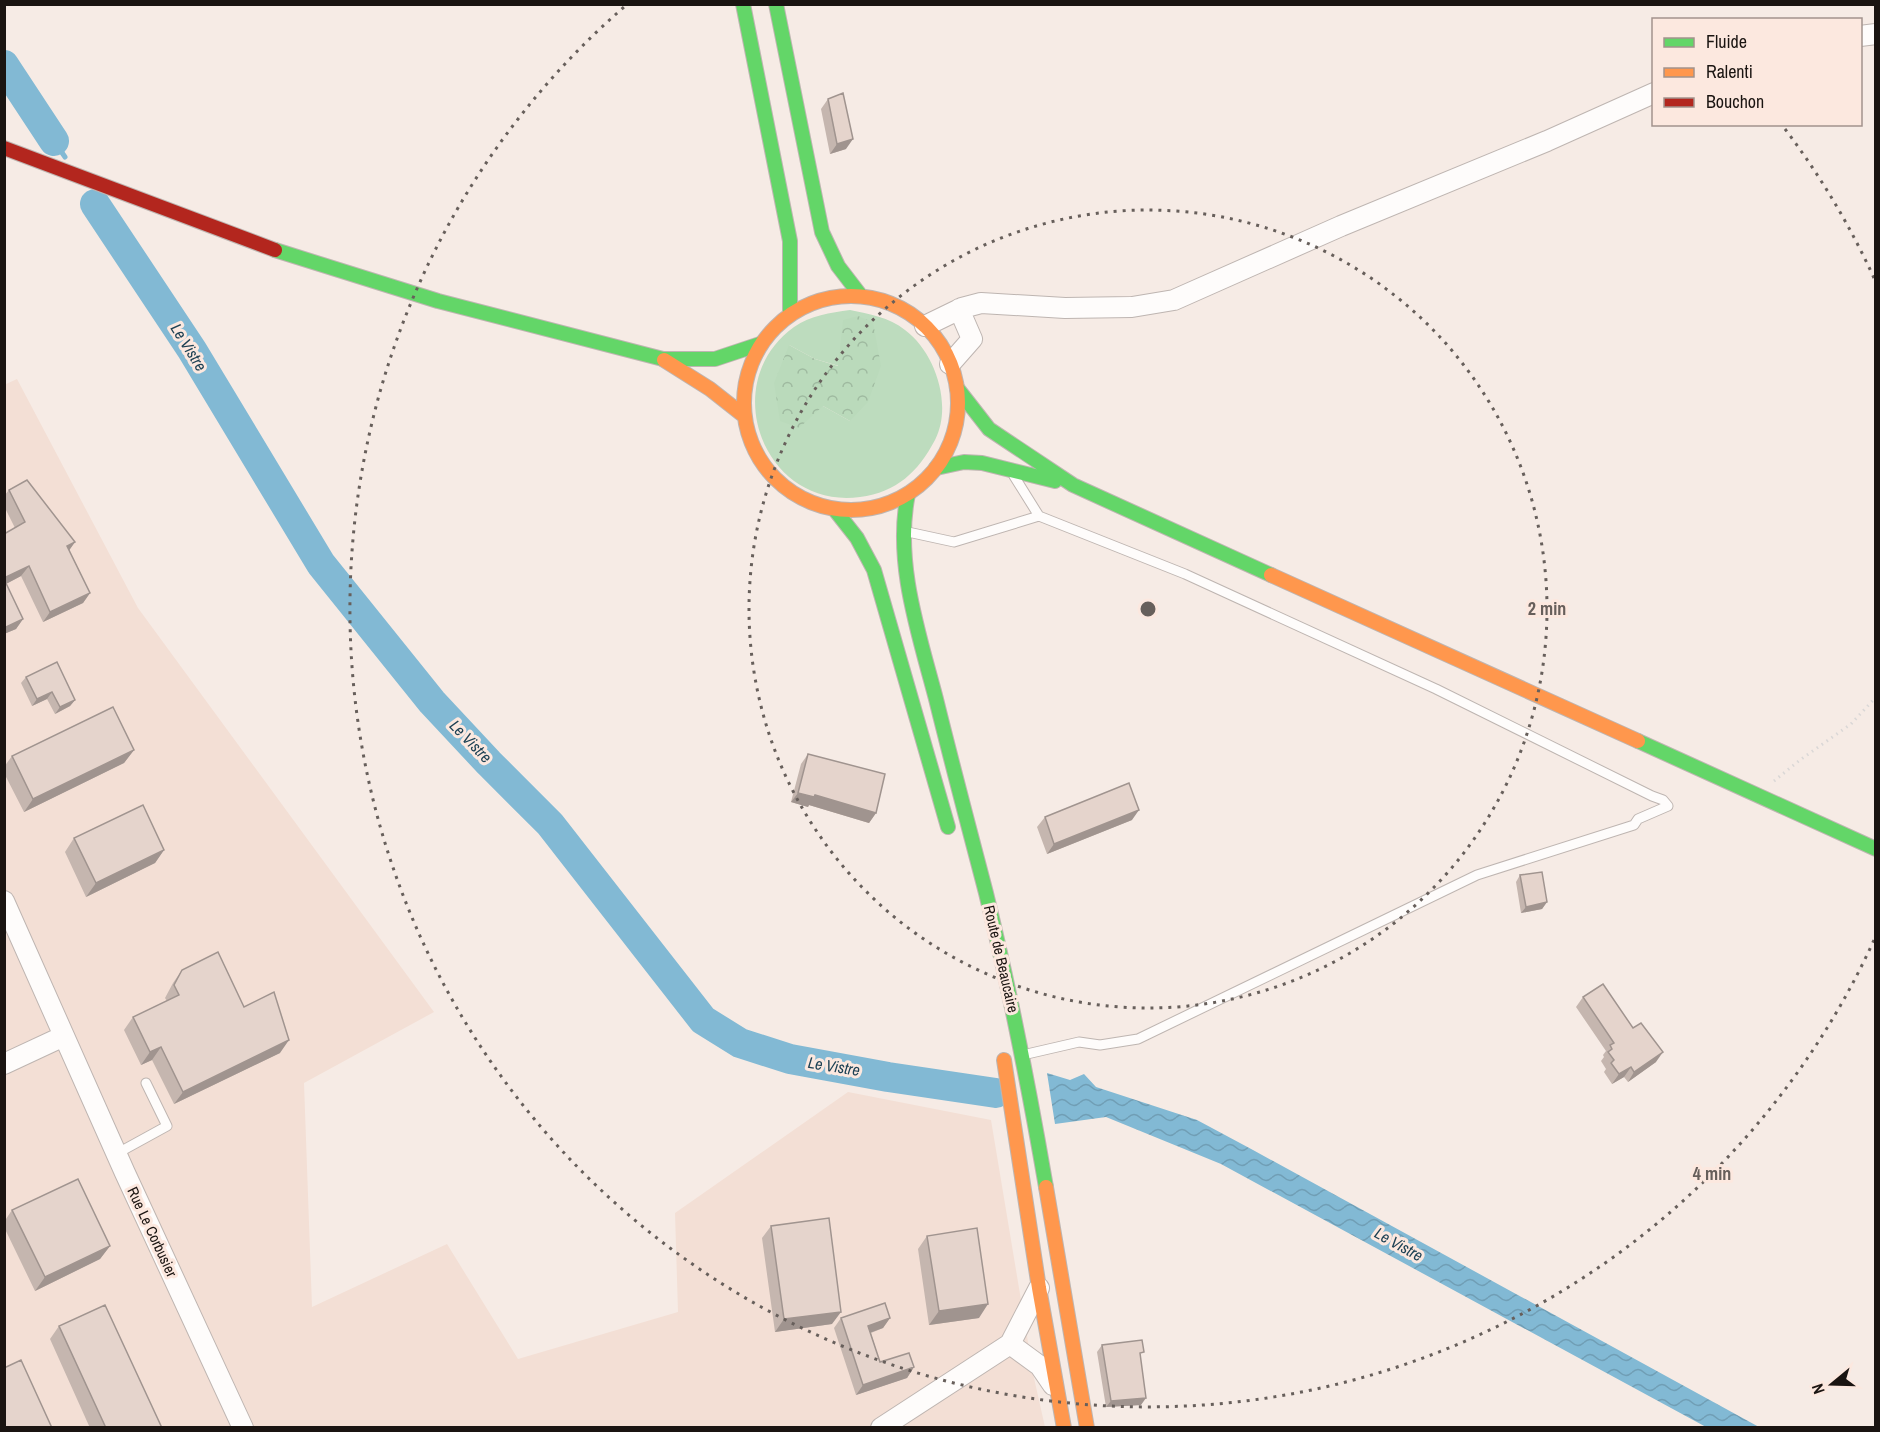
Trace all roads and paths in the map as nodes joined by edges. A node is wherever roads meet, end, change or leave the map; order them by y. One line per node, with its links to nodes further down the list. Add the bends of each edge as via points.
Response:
1 (743, 4): 7 (main road, via 790,241)
2 (776, 4): 5 (main road, via 822,232 832,259)
3 (1652, 93): 6 (street, via 1174,300 1149,305 1065,308 981,303)
4 (4, 148): 10 (main road, via 252,243 438,301)
5 (861, 296): 7 (main road, via 825,298); 8 (main road, via 900,308)
6 (960, 309): 8 (street); 11 (street, via 972,339)
7 (790, 313): 9 (main road)
8 (926, 326): 11 (main road)
9 (760, 344): 10 (main road, via 715,359); 13 (main road, via 745,379)
10 (663, 359): 13 (main road)
11 (950, 364): 12 (main road)
12 (957, 388): 14 (main road, via 955,428); 16 (main road, via 989,429)
13 (743, 415): 18 (main road, via 751,445 774,479 811,504)
14 (936, 468): 15 (main road, via 964,462); 17 (main road)
15 (1012, 471): 16 (main road); 19 (lane)
16 (1073, 485): 22 (main road)
17 (908, 494): 18 (main road, via 879,507); 20 (main road, Route de Beaucaire)
18 (836, 510): 23 (main road, via 852,528 874,570)
19 (1039, 516): 20 (lane, via 954,542); 28 (lane, via 1185,574 1404,675 1663,800 1668,806 1638,819 1634,825 1477,875 1138,1039 1100,1045 1079,1042)
20 (903, 531): 28 (main road, Route de Beaucaire, via 907,576 925,657)
21 (1875, 698): 22 (path, via 1851,724)
22 (1757, 796): 24 (main road)
23 (951, 841)
24 (1875, 849)
25 (4, 902): 26 (street, Rue Le Corbusier)
26 (64, 1036): 29 (street); 31 (street, Rue Le Corbusier)
27 (1000, 1041): 32 (main road)
28 (1023, 1055): 38 (main road, Route de Beaucaire)
29 (4, 1064)
30 (146, 1083): 31 (lane, via 167,1126)
31 (116, 1154): 35 (street, Rue Le Corbusier)
32 (1040, 1288): 33 (street); 34 (main road)
33 (1010, 1344): 34 (street, via 1040,1366); 36 (street)
34 (1056, 1390): 37 (main road)
35 (243, 1428)
36 (881, 1428)
37 (1064, 1428)
38 (1087, 1428)

